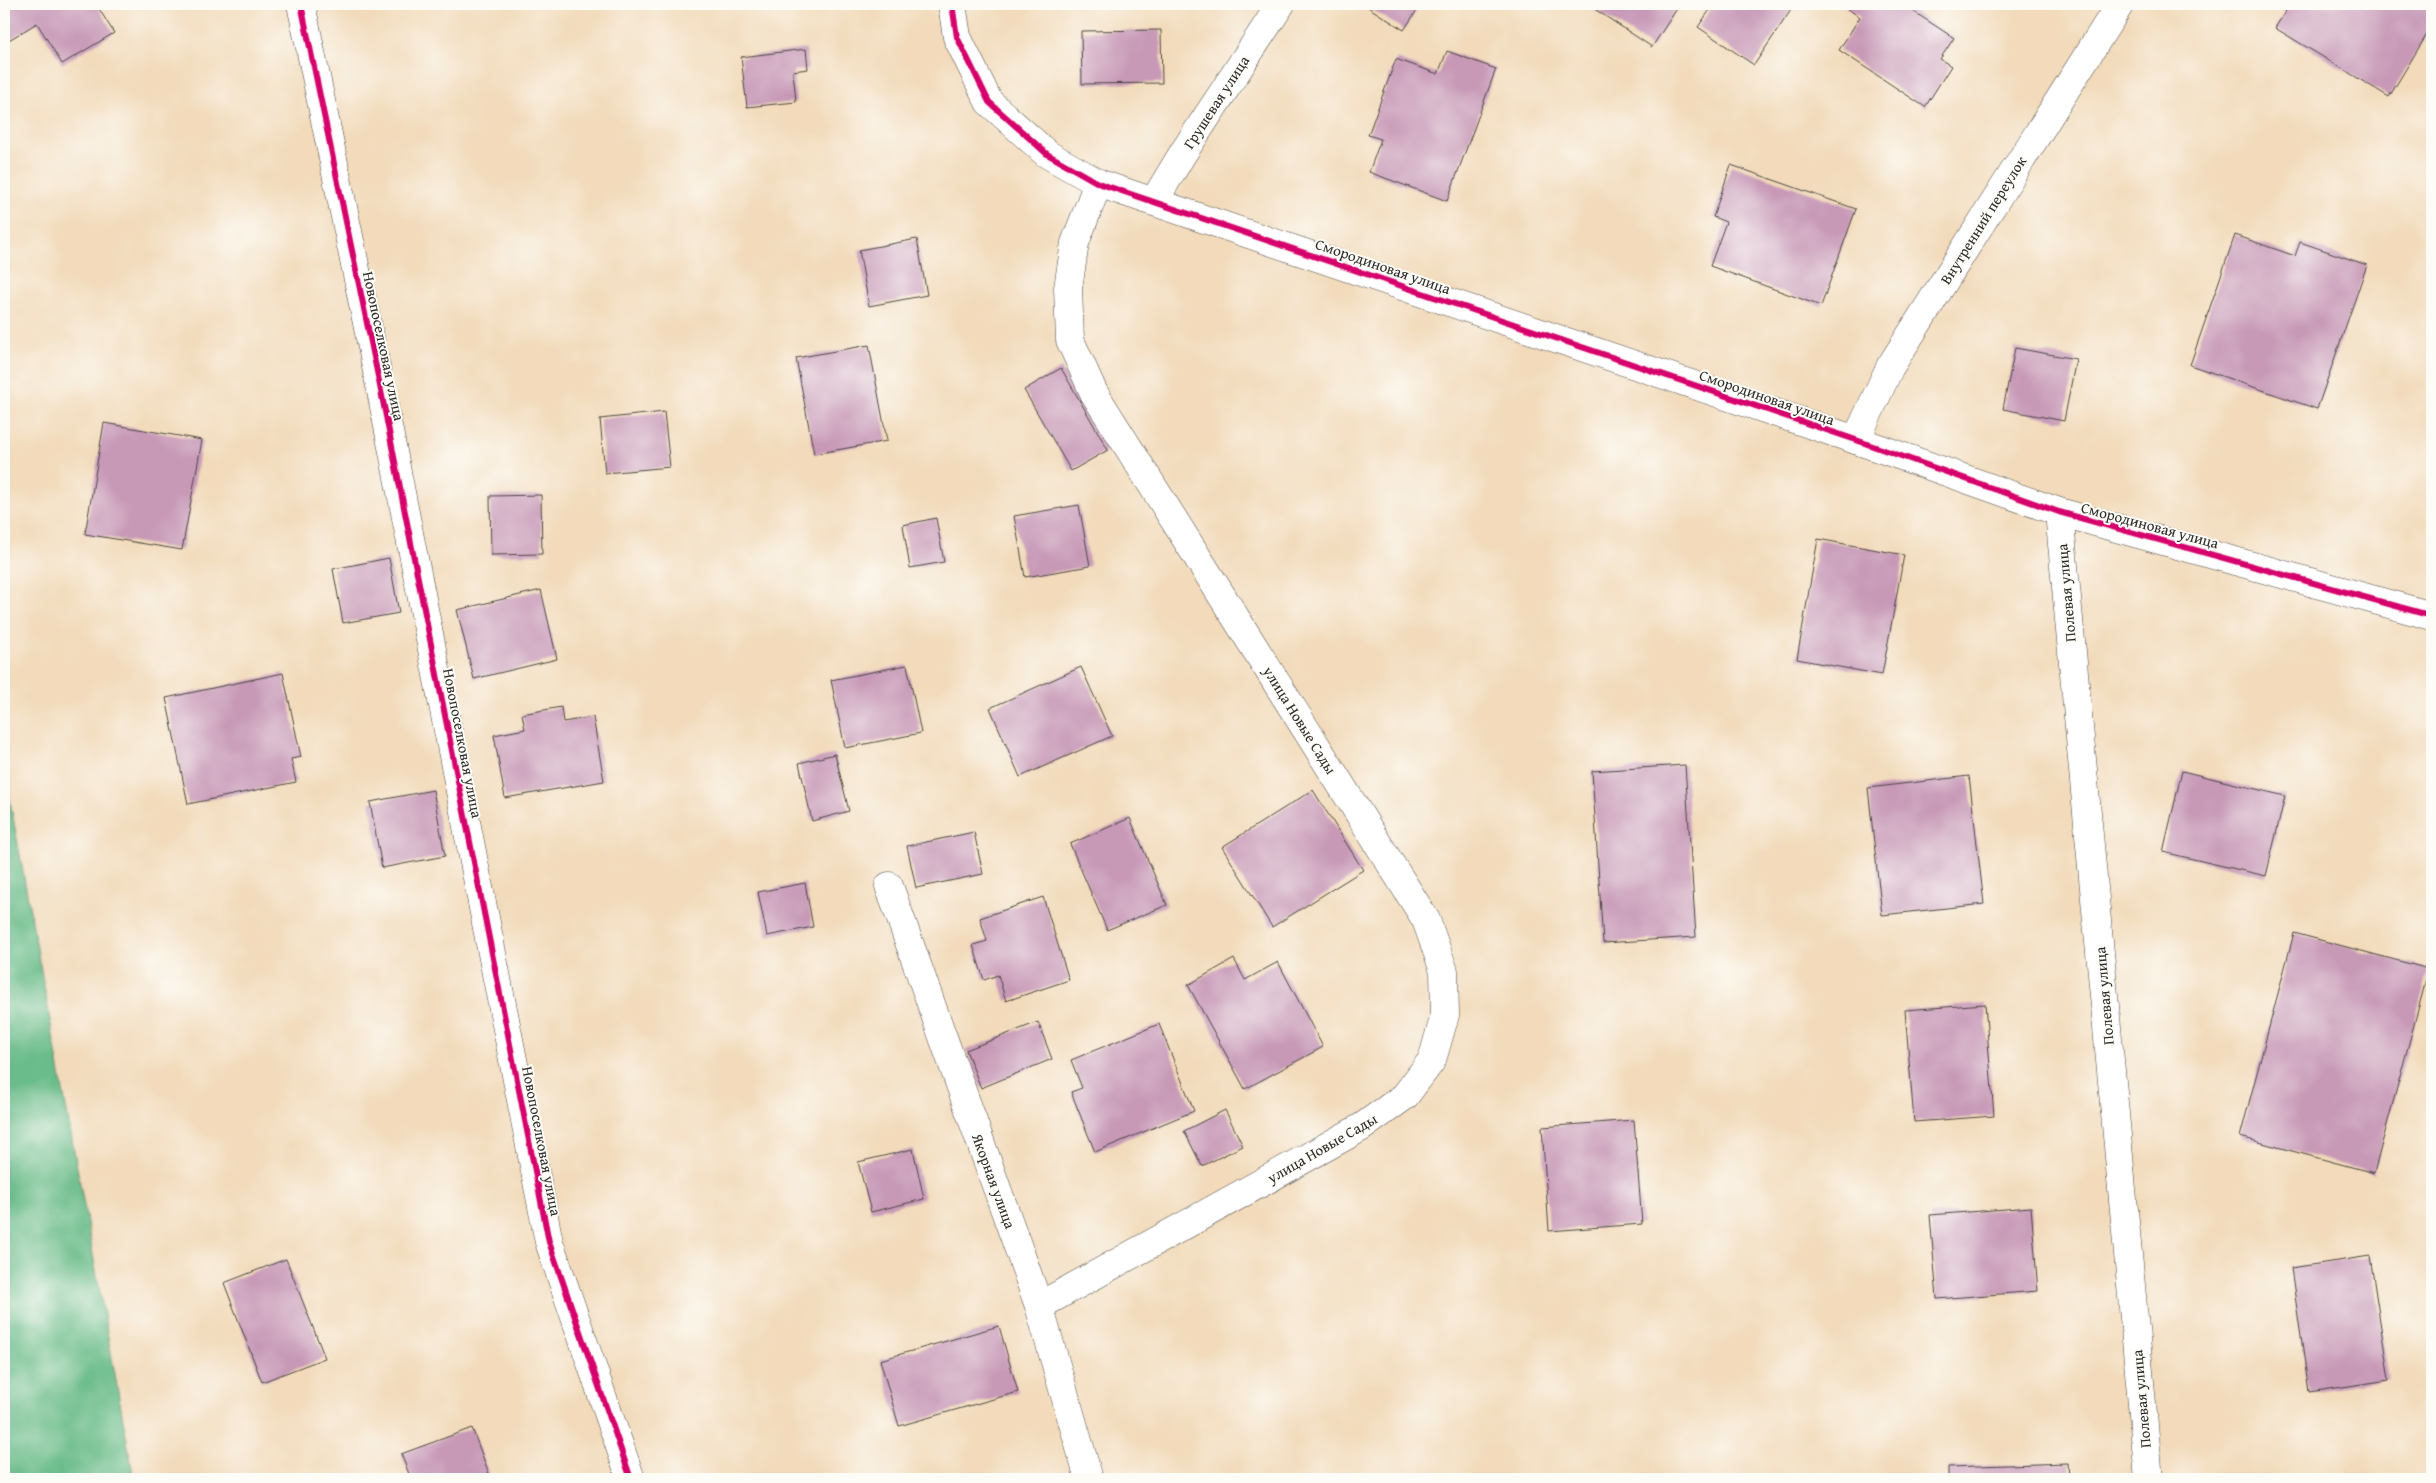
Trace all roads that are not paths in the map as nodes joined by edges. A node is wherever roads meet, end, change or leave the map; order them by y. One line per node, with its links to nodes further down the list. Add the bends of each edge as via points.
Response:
1 (301, 4): 12 (street, Новопоселковая улица, via 382,395 549,1242)
2 (952, 4): 5 (street, via 957,37 989,102 1048,154)
3 (1280, 4): 6 (street, Грушевая улица)
4 (2120, 4): 7 (street, Внутренний переулок, via 1890,367)
5 (1098, 183): 6 (street, Смородиновая улица); 11 (street, улица Новые Сады, via 1075,243 1068,288 1070,340 1094,393 1426,920 1444,971 1445,1015 1432,1060 1405,1096 1362,1127)
6 (1154, 201): 7 (street, Смородиновая улица)
7 (1856, 440): 8 (street, Смородиновая улица)
8 (2059, 512): 9 (street, Смородиновая улица); 14 (street, Полевая улица)
9 (2432, 616)
10 (889, 886): 11 (street, Якорная улица)
11 (1039, 1306): 13 (street, Якорная улица)
12 (631, 1479)
13 (1089, 1479)
14 (2149, 1479)

